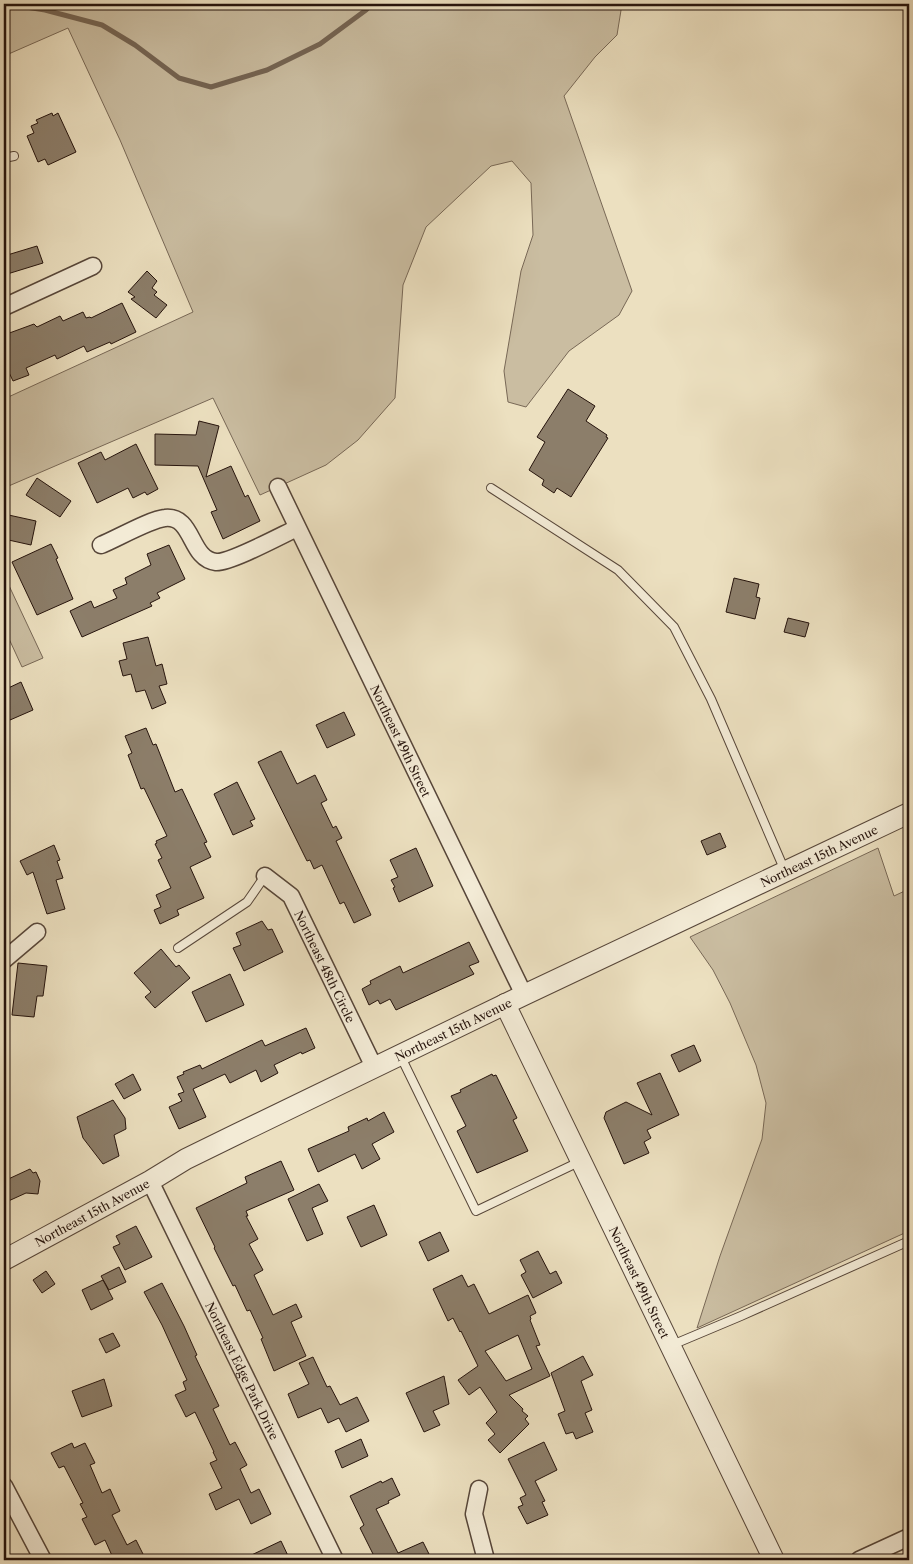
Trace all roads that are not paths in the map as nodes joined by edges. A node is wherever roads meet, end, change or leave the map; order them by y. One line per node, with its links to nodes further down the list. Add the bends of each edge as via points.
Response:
1 (14, 156): 2 (lane)
2 (4, 158)
3 (92, 266): 4 (street)
4 (4, 307)
5 (278, 487): 7 (street, Northeast 49th Street)
6 (491, 488): 10 (lane, via 618,570 674,627 711,699)
7 (297, 528): 8 (street, via 222,562 207,559 201,554 186,527 173,518 158,520); 15 (street, Northeast 49th Street)
8 (101, 545)
9 (909, 813): 10 (street, Northeast 15th Avenue)
10 (785, 871): 15 (street, Northeast 15th Avenue)
11 (265, 876): 13 (lane, via 247,902); 18 (street, Northeast 48th Circle, via 291,896)
12 (37, 932): 14 (street)
13 (178, 948)
14 (4, 960)
15 (524, 995): 16 (street, Northeast 15th Avenue)
16 (505, 1004): 17 (street, Northeast 15th Avenue); 19 (street, Northeast 49th Street)
17 (400, 1055): 18 (street, Northeast 15th Avenue); 19 (lane, via 476,1211)
18 (374, 1067): 20 (street, Northeast 15th Avenue, via 186,1159)
19 (581, 1161): 23 (street, Northeast 49th Street)
20 (150, 1181): 22 (street, Northeast 15th Avenue); 28 (street, Northeast Edge Park Drive)
21 (909, 1241): 23 (lane)
22 (4, 1260)
23 (670, 1345): 30 (street, Northeast 49th Street)
24 (4, 1486): 27 (street)
25 (479, 1489): 29 (street, via 474,1514)
26 (909, 1538): 31 (street)
27 (43, 1560)
28 (335, 1560)
29 (486, 1560)
30 (774, 1560)
31 (858, 1560)

